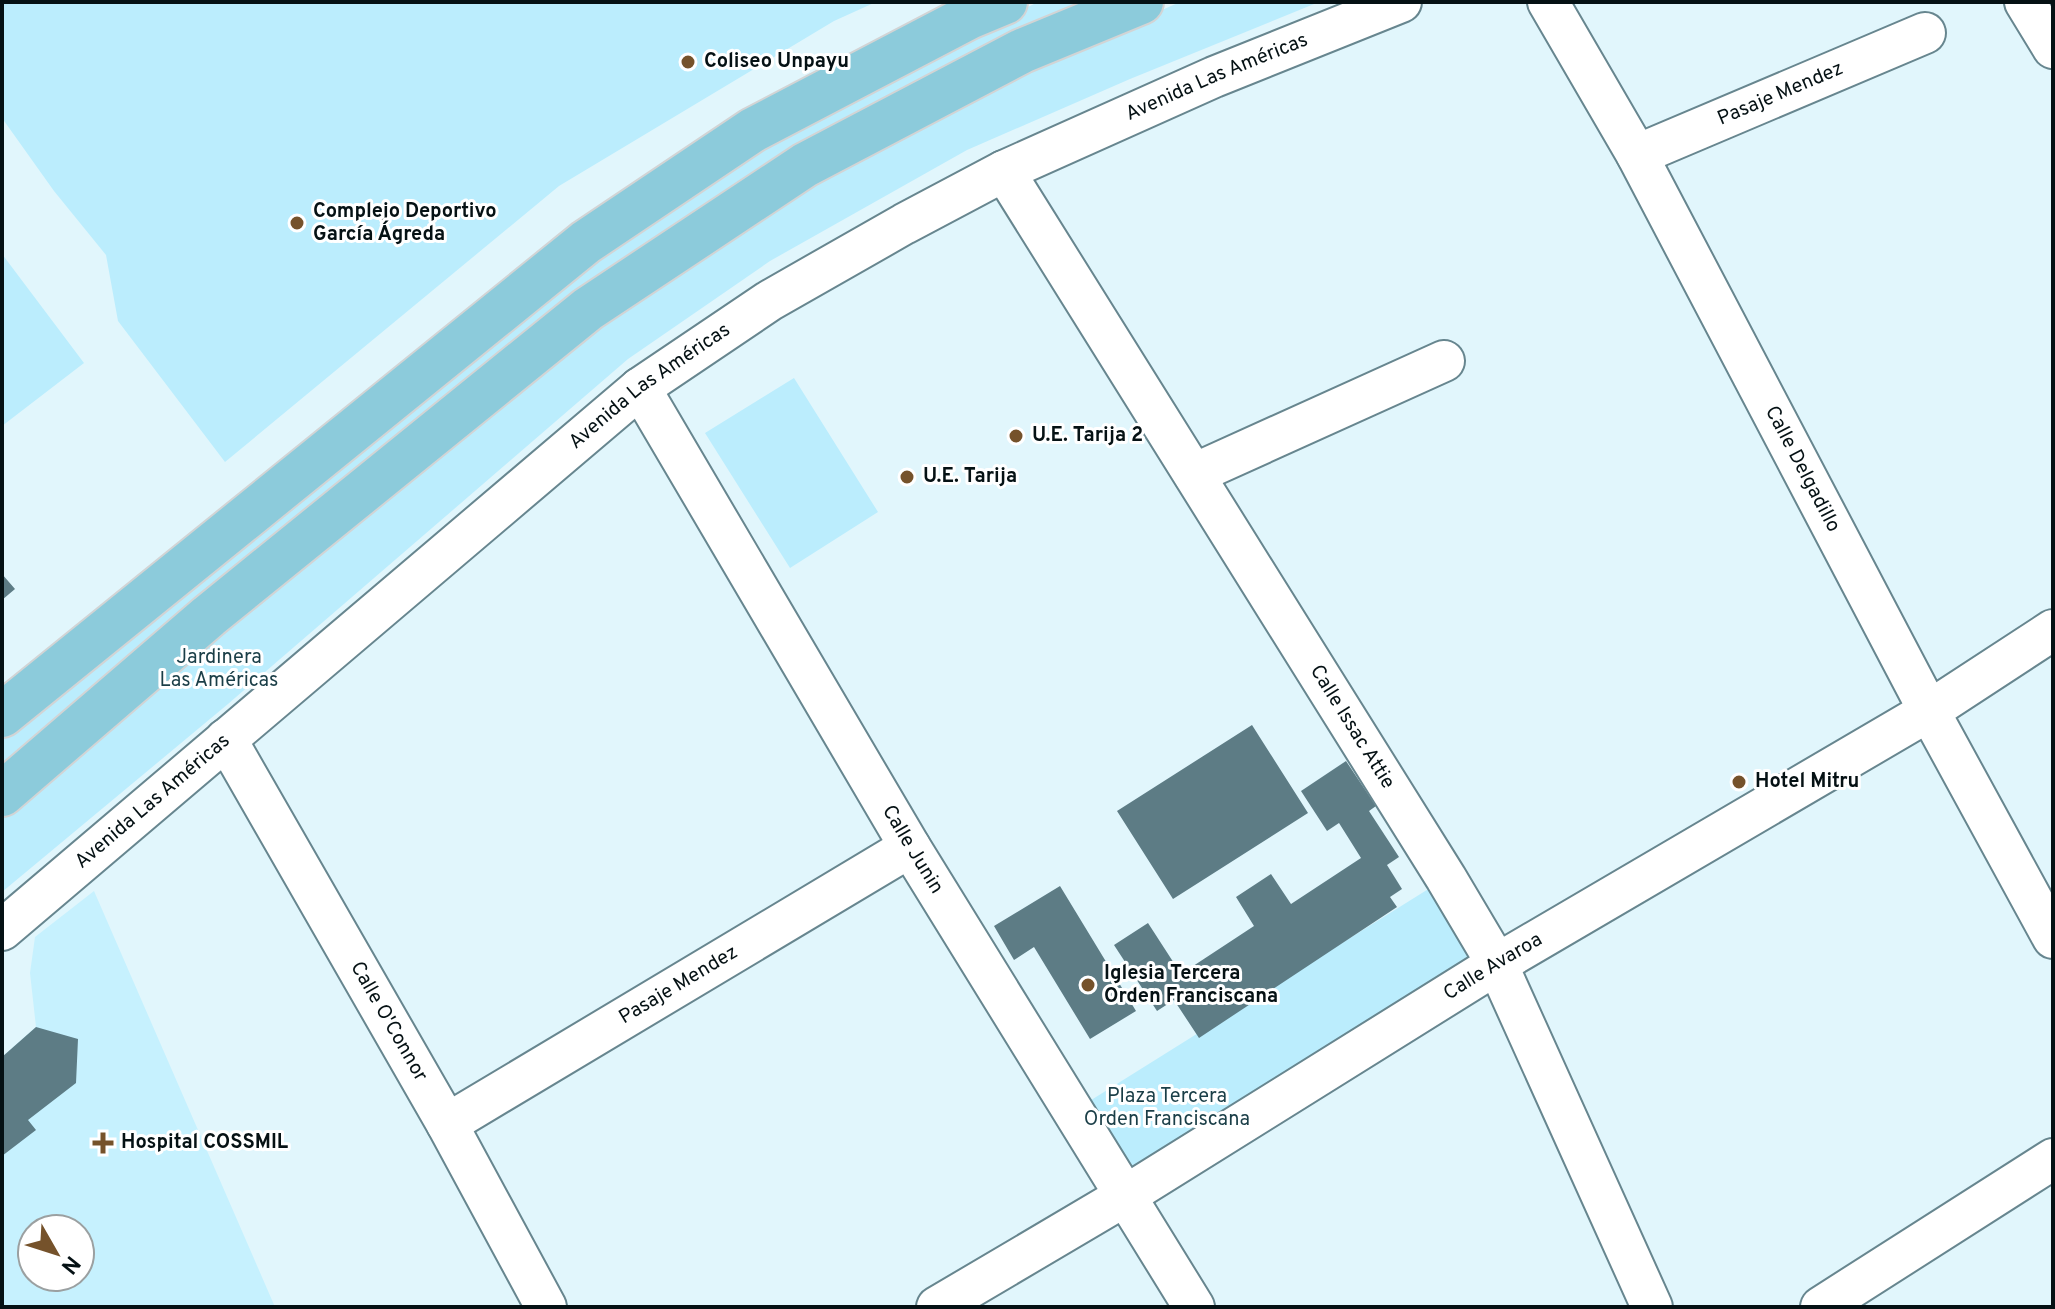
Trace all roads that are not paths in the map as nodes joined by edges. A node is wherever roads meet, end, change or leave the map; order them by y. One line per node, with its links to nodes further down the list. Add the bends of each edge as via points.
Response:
1 (1005, 2): 15 (main road, via 753,130 586,242)
2 (1141, 2): 17 (main road, via 1022,51 805,165 588,309 209,616)
3 (1401, 2): 9 (street, Avenida Las Américas, via 1214,77)
4 (1548, 2): 8 (street, Calle Delgadillo)
5 (2025, 2): 7 (street)
6 (1925, 33): 8 (street, Pasaje Mendez)
7 (2053, 48)
8 (1637, 155): 14 (street, Calle Delgadillo)
9 (1004, 171): 11 (street, Avenida Las Américas, via 769,301); 12 (street, Calle Issac Attie)
10 (1444, 361): 12 (street)
11 (640, 388): 16 (street, Avenida Las Américas); 18 (street, Calle Junin)
12 (1194, 474): 21 (street, Calle Issac Attie)
13 (2053, 630): 14 (street, Calle Avaroa)
14 (1929, 711): 20 (street, Calle Delgadillo); 21 (street, Calle Avaroa)
15 (2, 715)
16 (226, 739): 19 (street, Avenida Las Américas); 22 (street, Calle O'Connor)
17 (2, 794)
18 (910, 847): 22 (street, Pasaje Mendez); 24 (street, Calle Junin)
19 (2, 930)
20 (2053, 938)
21 (1497, 964): 24 (street, Calle Avaroa); 28 (street, Calle Issac Attie)
22 (447, 1124): 25 (street, Calle O'Connor)
23 (2053, 1159): 29 (street)
24 (1125, 1196): 26 (street, Calle Avaroa); 27 (street, Calle Junin)
25 (546, 1307)
26 (937, 1307)
27 (1194, 1307)
28 (1652, 1307)
29 (1821, 1307)

